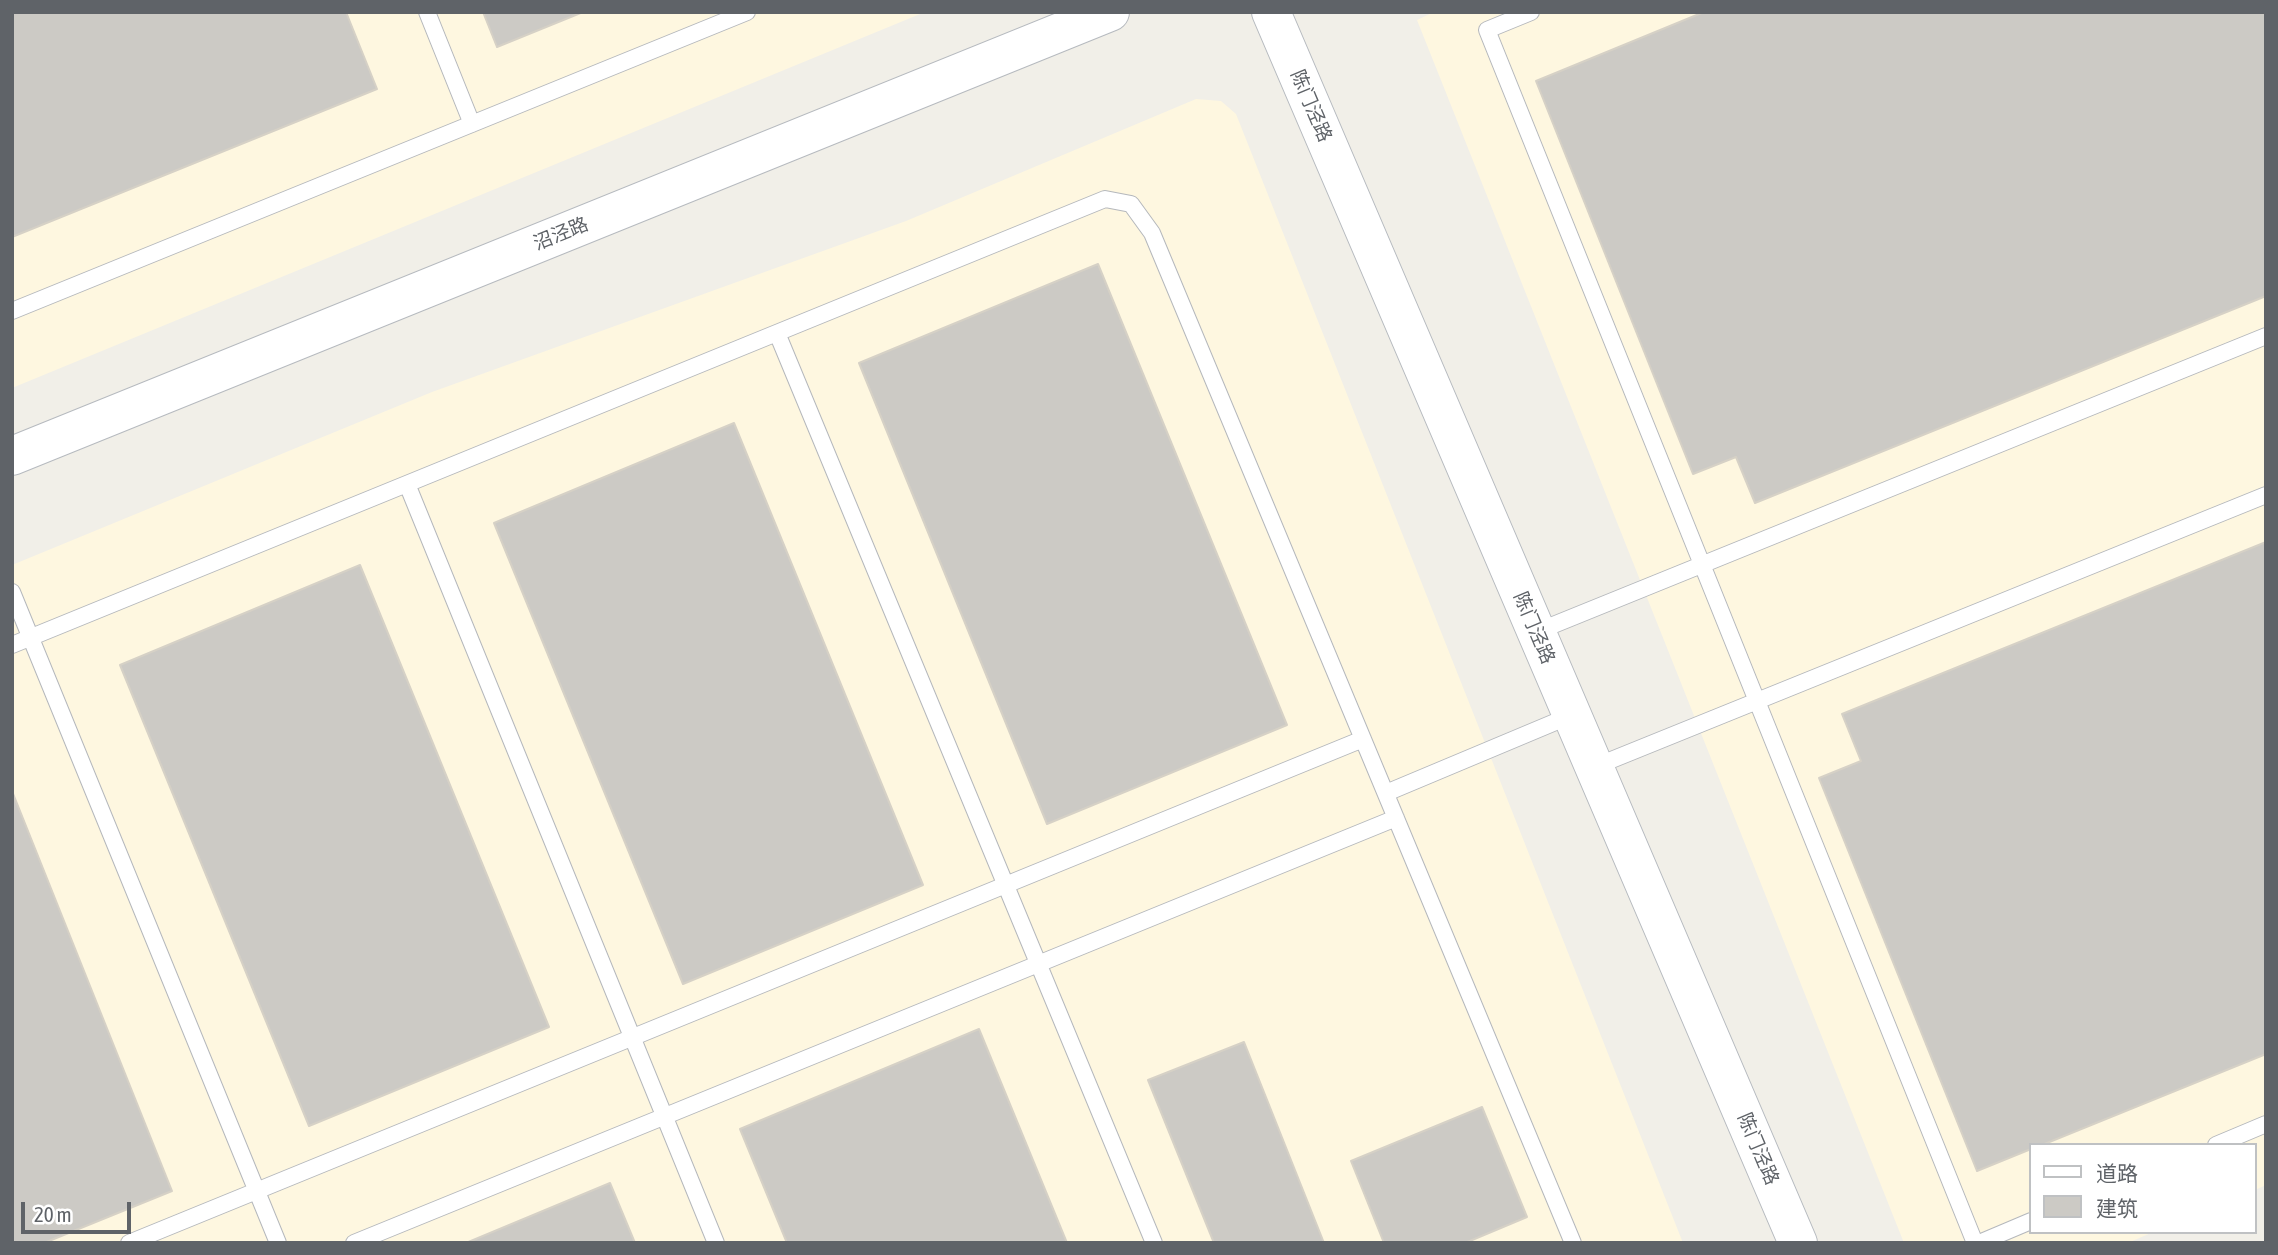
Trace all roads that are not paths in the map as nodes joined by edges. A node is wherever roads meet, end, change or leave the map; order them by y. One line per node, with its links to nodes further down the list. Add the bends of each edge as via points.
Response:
1 (427, 12): 6 (lane)
2 (747, 12): 6 (lane)
3 (1110, 12): 10 (street, 沼泾路)
4 (1270, 12): 15 (street, 陈门泾路)
5 (1531, 12): 13 (lane, via 1487,30)
6 (472, 124): 7 (lane)
7 (12, 311)
8 (777, 333): 11 (lane); 20 (lane, via 1105,199 1131,205 1152,233); 24 (lane)
9 (2266, 336): 13 (lane)
10 (12, 456)
11 (407, 484): 16 (lane); 26 (lane)
12 (2266, 495): 18 (lane)
13 (1702, 566): 15 (lane); 18 (lane)
14 (12, 592): 16 (lane)
15 (1536, 632): 19 (street, 陈门泾路)
16 (31, 638): 17 (lane); 30 (lane)
17 (12, 645)
18 (1757, 701): 21 (lane); 39 (lane)
19 (1572, 715): 21 (street, 陈门泾路); 22 (lane)
20 (1363, 739): 22 (lane); 24 (lane)
21 (1594, 767): 38 (street, 陈门泾路)
22 (1386, 793): 23 (lane)
23 (1396, 818): 25 (lane); 37 (lane)
24 (1006, 885): 25 (lane); 26 (lane)
25 (1038, 963): 27 (lane); 36 (lane)
26 (632, 1037): 27 (lane); 30 (lane)
27 (664, 1116): 34 (lane); 35 (lane)
28 (2266, 1124): 29 (lane)
29 (2221, 1143)
30 (257, 1190): 32 (lane); 33 (lane)
31 (2030, 1221): 39 (lane)
32 (129, 1243)
33 (278, 1243)
34 (354, 1243)
35 (716, 1243)
36 (1154, 1243)
37 (1573, 1243)
38 (1798, 1243)
39 (1977, 1243)

